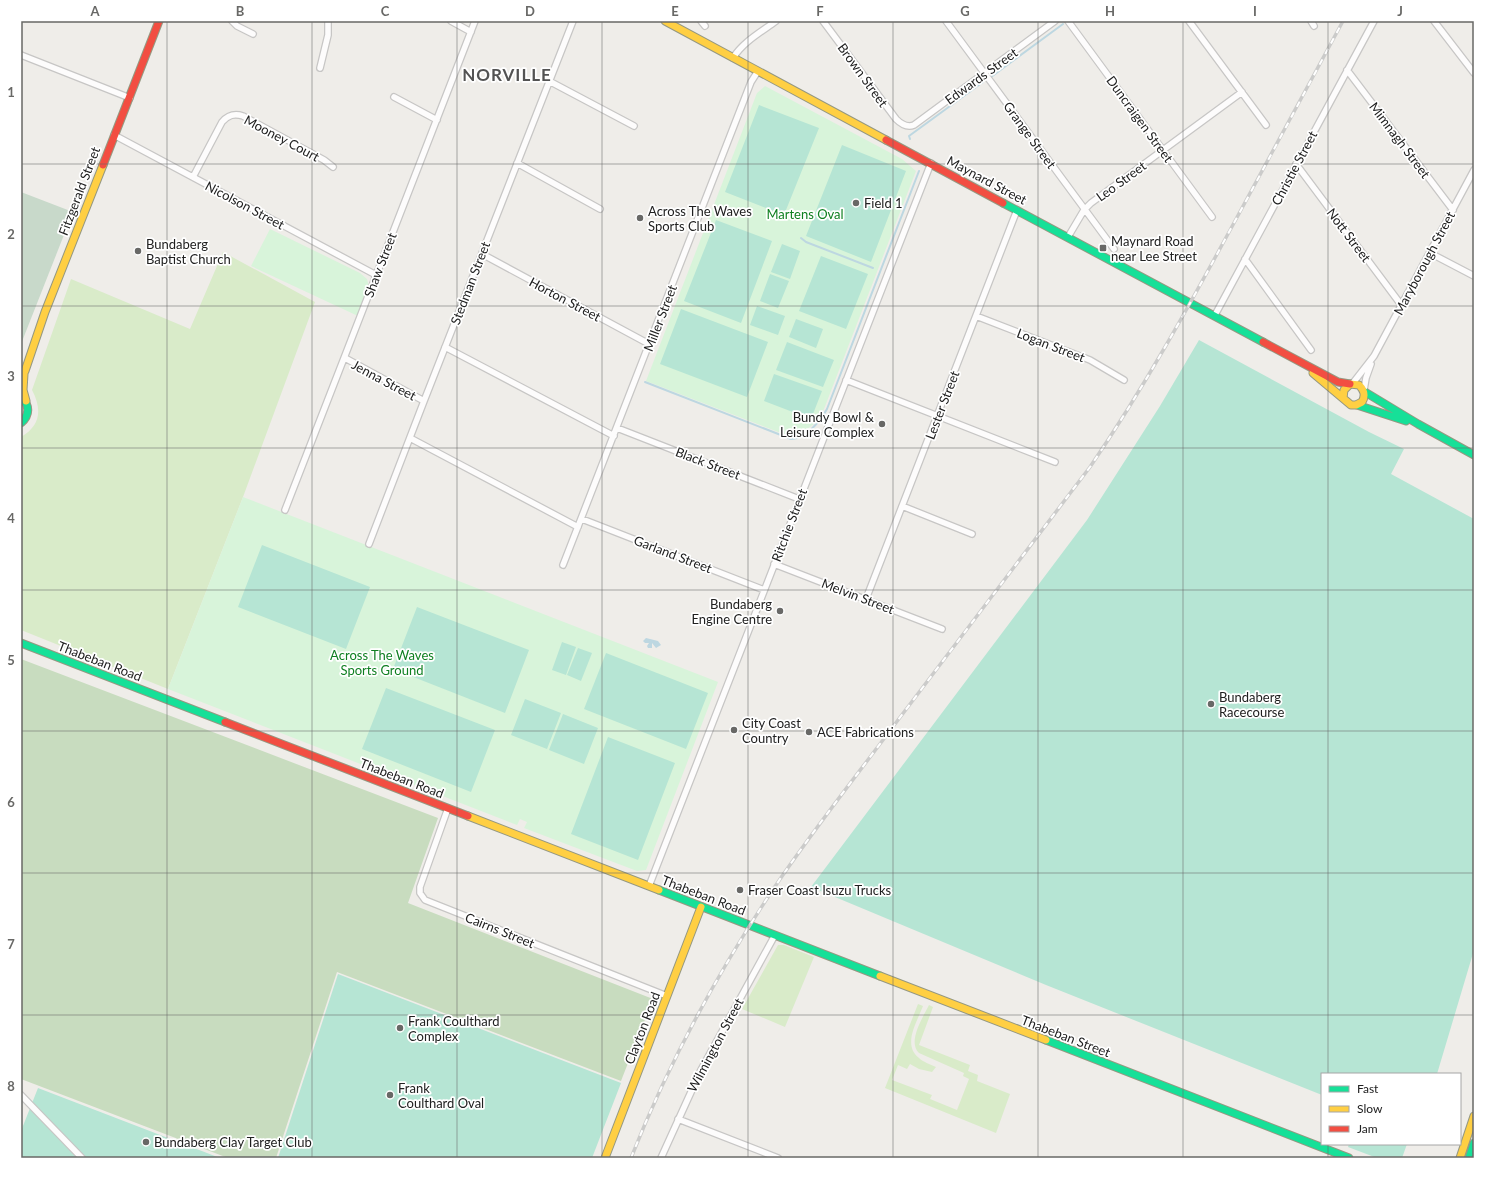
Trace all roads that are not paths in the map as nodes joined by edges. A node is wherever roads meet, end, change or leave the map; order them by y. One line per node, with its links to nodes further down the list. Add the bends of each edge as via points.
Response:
1 (159, 21): 28 (street, Fitzgerald Street)
2 (232, 21): 17 (street)
3 (328, 21): 20 (street, via 328,35)
4 (451, 21): 16 (street)
5 (475, 21): 16 (street, Shaw Street)
6 (573, 21): 25 (street, Stedman Street)
7 (665, 21): 19 (street, Maynard Street)
8 (776, 21): 19 (street, via 744,44)
9 (823, 21): 32 (street, Brown Street, via 896,120)
10 (946, 21): 24 (street, Grange Street)
11 (1056, 21): 24 (street, Edwards Street)
12 (1068, 21): 34 (street, Duncraigen Street)
13 (1189, 21): 26 (street)
14 (1374, 21): 21 (street, Christie Street)
15 (1434, 21): 23 (street)
16 (471, 32): 29 (street, Shaw Street)
17 (253, 34)
18 (21, 56): 28 (street)
19 (733, 58): 22 (street, Maynard Street)
20 (320, 68)
21 (1347, 70): 37 (street, Christie Street); 44 (street, Mimnagh Street)
22 (758, 71): 36 (street, Maynard Street); 56 (street, Miller Street, via 751,82)
23 (1474, 73)
24 (984, 74): 32 (street, Edwards Street, via 914,125); 43 (street, Grange Street)
25 (549, 81): 31 (street); 35 (street, Stedman Street)
26 (1242, 92): 30 (street); 34 (street, Leo Street)
27 (394, 97): 29 (street)
28 (130, 98): 33 (street, Fitzgerald Street)
29 (437, 120): 51 (street, Shaw Street)
30 (1266, 125)
31 (634, 126)
32 (905, 126)
33 (114, 135): 40 (street, Nicolson Street); 62 (street, Fitzgerald Street)
34 (1163, 151): 43 (street, Leo Street); 45 (street, Duncraigen Street)
35 (517, 163): 41 (street); 49 (street, Stedman Street)
36 (931, 163): 42 (street, Maynard Street); 63 (street, Ritchie Street)
37 (1296, 164): 50 (street, Christie Street); 53 (street, Nott Street)
38 (333, 167): 40 (street, Mooney Court, via 243,116 234,114 222,122)
39 (1474, 170): 44 (street, Maryborough Street)
40 (193, 177): 51 (street, Nicolson Street)
41 (600, 209)
42 (1017, 210): 46 (street, Maynard Street); 55 (street, Lester Street)
43 (1084, 210): 46 (street, Leo Street); 47 (street, Grange Street)
44 (1453, 210): 48 (street, Maryborough Street)
45 (1212, 217)
46 (1068, 237): 54 (street, Maynard Street)
47 (1114, 249)
48 (1430, 253): 52 (street); 53 (street, Maryborough Street)
49 (482, 254): 56 (street, Horton Street); 57 (street, Stedman Street)
50 (1245, 259): 54 (street, Christie Street); 58 (street)
51 (376, 275): 60 (street, Shaw Street)
52 (1474, 276)
53 (1402, 306): 59 (street, Maryborough Street)
54 (1214, 315): 61 (street, Maynard Street)
55 (976, 316): 64 (street, Logan Street, via 1090,360); 71 (street, Lester Street)
56 (649, 344): 74 (street, Miller Street)
57 (445, 347): 69 (street, Stedman Street); 75 (street)
58 (1310, 350)
59 (1374, 356): 65 (street, Maryborough Street); 66 (street, Maryborough Street, via 1366,378)
60 (344, 358): 69 (street, Jenna Street); 81 (street, Shaw Street)
61 (1297, 360): 65 (street, Maynard Street, via 1338,382); 67 (street, Maynard Street)
62 (23, 374): 68 (street, Fitzgerald Street)
63 (846, 380): 71 (street); 79 (street, Ritchie Street)
64 (1124, 380)
65 (1351, 384): 66 (street, via 1359,385); 67 (street, via 1344,390)
66 (1365, 391): 70 (street, via 1364,400); 73 (street)
67 (1343, 398): 70 (street, via 1348,404)
68 (23, 399): 72 (street, Fitzgerald Street, via 28,413)
69 (424, 401): 76 (street, Stedman Street)
70 (1357, 405): 73 (street)
71 (937, 416): 78 (street); 80 (street, Lester Street)
72 (21, 423)
73 (1418, 424): 77 (street)
74 (616, 428): 75 (street, Miller Street); 79 (street, Black Street)
75 (614, 436): 82 (street, Miller Street)
76 (410, 438): 83 (street); 85 (street, Stedman Street)
77 (1474, 455)
78 (1055, 462)
79 (799, 498): 86 (street, Ritchie Street)
80 (902, 506): 84 (street); 89 (street, Lester Street)
81 (285, 510)
82 (582, 518): 83 (street, Miller Street); 88 (street, Garland Street)
83 (578, 527): 87 (street, Miller Street)
84 (972, 534)
85 (369, 544)
86 (774, 564): 88 (street, Ritchie Street); 89 (street, Melvin Street)
87 (563, 565)
88 (764, 590): 93 (street, Ritchie Street)
89 (866, 599): 90 (street, Melvin Street)
90 (942, 629)
91 (21, 643): 92 (street, Thabeban Road)
92 (448, 808): 93 (street, Thabeban Road); 96 (street, Cairns Street, via 420,886 420,893 425,900)
93 (649, 886): 94 (street, Thabeban Road)
94 (701, 906): 95 (street, Thabeban Road); 96 (street, Clayton Road)
95 (775, 935): 99 (street, Wilmington Street, via 701,1070); 107 (street, Thabeban Street)
96 (667, 996): 104 (street, Clayton Road)
97 (21, 1095): 103 (street)
98 (1474, 1116): 108 (street)
99 (678, 1119): 102 (street); 105 (street, Wilmington Street)
100 (1474, 1143): 109 (street)
101 (1474, 1155): 110 (street)
102 (770, 1157): 106 (street)
103 (82, 1158)
104 (605, 1158)
105 (661, 1158)
106 (778, 1158)
107 (1349, 1158)
108 (1460, 1158)
109 (1469, 1158)
110 (1473, 1158)

